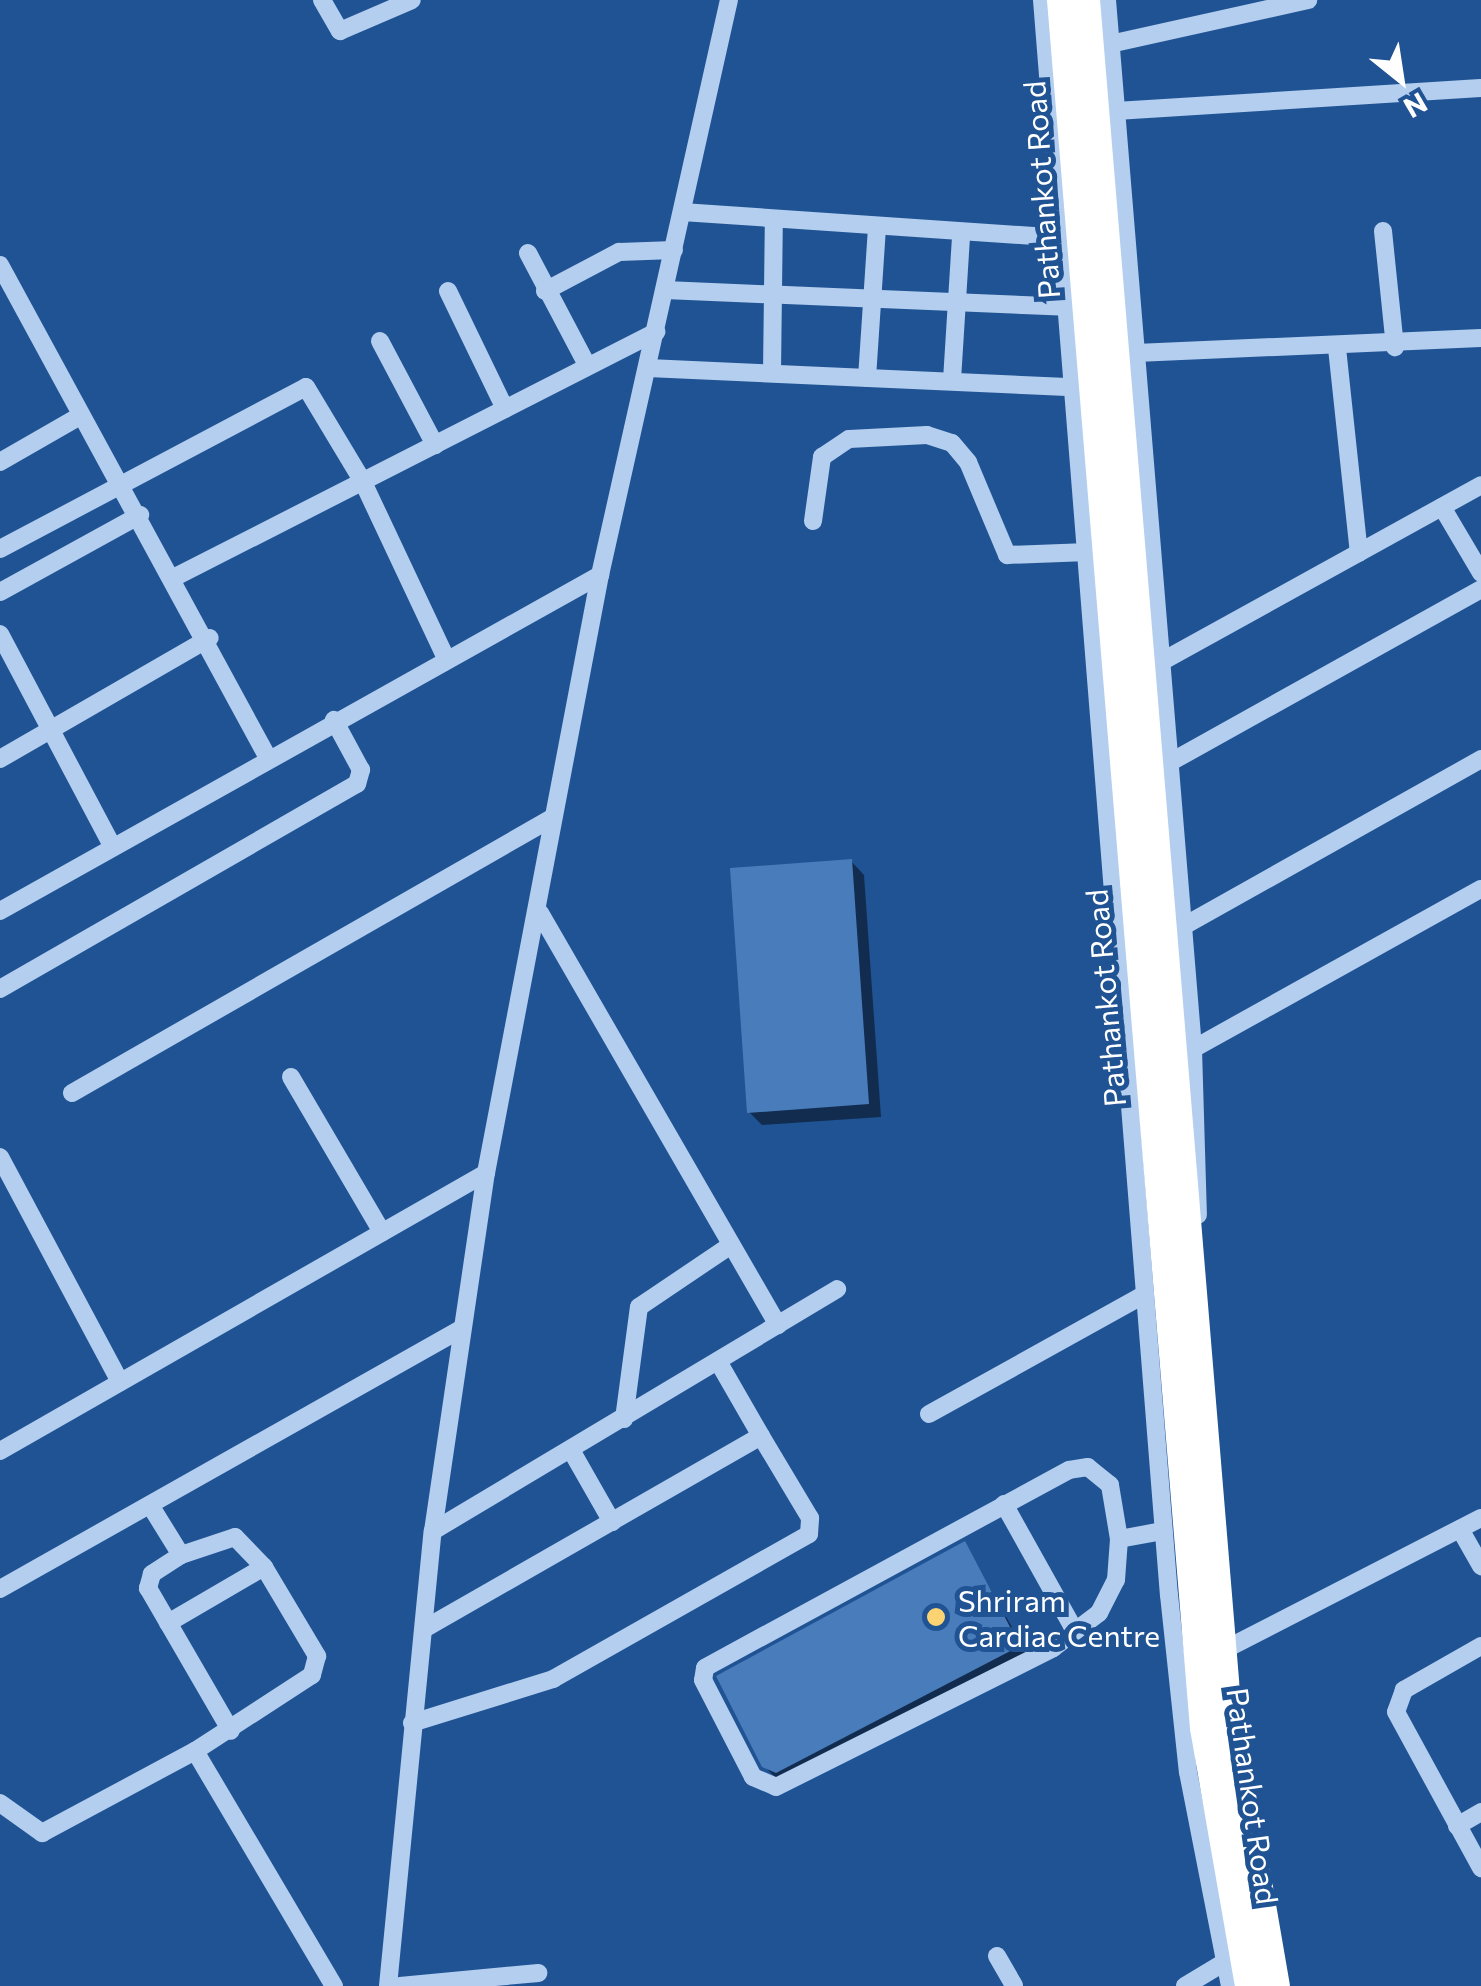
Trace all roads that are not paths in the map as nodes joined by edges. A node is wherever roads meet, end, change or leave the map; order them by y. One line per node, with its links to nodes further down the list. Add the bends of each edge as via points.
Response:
1 (322, 0): 2 (street, via 340,31)
2 (412, 0)
3 (729, 0): 11 (street)
4 (1042, 0): 16 (street)
5 (1062, 0): 126 (highway, Pathankot Road, via 1203,1708)
6 (1308, 0): 8 (street)
7 (1105, 1): 8 (street); 83 (highway)
8 (1110, 44): 10 (street)
9 (1480, 88): 10 (street)
10 (1116, 111): 32 (street)
11 (682, 212): 12 (street); 17 (street)
12 (774, 220): 13 (street); 23 (street)
13 (877, 228): 15 (street); 24 (street)
14 (1383, 232): 30 (street)
15 (961, 234): 16 (street); 25 (street)
16 (1063, 238): 26 (street)
17 (674, 250): 20 (street); 22 (street, via 619,252)
18 (528, 252): 22 (street)
19 (0, 266): 40 (street)
20 (665, 290): 23 (street); 27 (street)
21 (448, 291): 39 (street)
22 (545, 291): 33 (street)
23 (773, 297): 24 (street); 35 (street)
24 (872, 304): 25 (street); 36 (street)
25 (958, 305): 26 (street); 37 (street)
26 (1066, 307): 38 (street)
27 (656, 332): 33 (street); 34 (street)
28 (1481, 338): 30 (street)
29 (380, 341): 41 (street)
30 (1395, 347): 31 (street)
31 (1337, 348): 32 (street); 51 (street)
32 (1136, 353): 60 (street)
33 (586, 365): 39 (street)
34 (648, 368): 35 (street); 53 (street)
35 (772, 372): 36 (street)
36 (868, 378): 37 (street)
37 (952, 380): 38 (street)
38 (1073, 387): 50 (street)
39 (505, 409): 41 (street)
40 (80, 416): 42 (street); 44 (street)
41 (435, 445): 43 (street)
42 (0, 462)
43 (363, 482): 44 (street, via 313,392 298,386); 54 (street); 59 (street)
44 (122, 484): 47 (street); 49 (street)
45 (1481, 485): 46 (street)
46 (1442, 507): 51 (street); 52 (street)
47 (140, 515): 54 (street); 56 (street)
48 (813, 521): 50 (street, via 822,458 849,439 927,435 952,443 968,462 1007,555)
49 (0, 549)
50 (1088, 552): 82 (street)
51 (1359, 553): 60 (street)
52 (1481, 572)
53 (600, 575): 59 (street); 67 (street)
54 (176, 576): 58 (street)
55 (1481, 589): 66 (street)
56 (0, 592)
57 (0, 634): 62 (street)
58 (210, 638): 62 (street); 63 (street)
59 (446, 658): 61 (street)
60 (1159, 663): 66 (street)
61 (334, 720): 63 (street); 73 (street, via 361,770 357,784)
62 (51, 730): 64 (street); 68 (street)
63 (268, 758): 68 (street)
64 (0, 759)
65 (1481, 760): 72 (street)
66 (1167, 764): 72 (street)
67 (552, 818): 71 (street); 76 (street)
68 (113, 848): 70 (street)
69 (1481, 889): 74 (street)
70 (0, 911)
71 (540, 913): 78 (street); 80 (street)
72 (1182, 926): 74 (street)
73 (0, 988)
74 (1193, 1049): 83 (street, via 1201,1163)
75 (291, 1077): 79 (street)
76 (72, 1093)
77 (0, 1157): 87 (street)
78 (486, 1173): 79 (street); 85 (street)
79 (382, 1232): 87 (street)
80 (732, 1246): 84 (street); 89 (street, via 639,1307)
81 (837, 1289): 84 (street)
82 (1144, 1295): 88 (street); 99 (street)
83 (1192, 1298): 109 (highway)
84 (778, 1325): 86 (street)
85 (461, 1329): 94 (street); 98 (street)
86 (719, 1363): 89 (street); 90 (street)
87 (120, 1382): 92 (street)
88 (928, 1414)
89 (624, 1419): 91 (street)
90 (761, 1436): 96 (street); 110 (street, via 810,1518 809,1534 554,1679)
91 (571, 1450): 96 (street); 98 (street)
92 (0, 1451)
93 (1004, 1504): 100 (street, via 1088,1467 1110,1485); 107 (street); 107 (street, via 704,1668 753,1778 776,1787)
94 (150, 1505): 101 (street); 104 (street)
95 (1481, 1518): 97 (street)
96 (612, 1522): 106 (street)
97 (1460, 1529): 103 (street); 109 (street)
98 (433, 1532): 106 (street)
99 (1163, 1532): 100 (street); 118 (street, via 1188,1772)
100 (1119, 1538): 107 (street, via 1116,1580 1100,1613)
101 (182, 1555): 102 (street, via 235,1537); 105 (street, via 149,1580)
102 (264, 1566): 105 (street); 111 (street, via 318,1664)
103 (1481, 1566)
104 (0, 1590)
105 (168, 1623): 111 (street)
106 (424, 1629): 110 (street)
107 (1075, 1632)
108 (1481, 1646): 115 (street, via 1396,1703)
109 (1222, 1652): 127 (highway)
110 (412, 1723): 121 (street)
111 (231, 1730): 112 (street)
112 (195, 1751): 113 (street, via 42,1833); 120 (street)
113 (0, 1802)
114 (1481, 1812): 115 (street)
115 (1457, 1826): 116 (street)
116 (1481, 1868)
117 (997, 1956): 123 (street)
118 (1225, 1962): 124 (street); 125 (street)
119 (538, 1973): 122 (street)
120 (334, 1986)
121 (388, 1986)
122 (400, 1986)
123 (1014, 1986)
124 (1184, 1986)
125 (1230, 1986)
126 (1250, 1986)
127 (1275, 1986)

